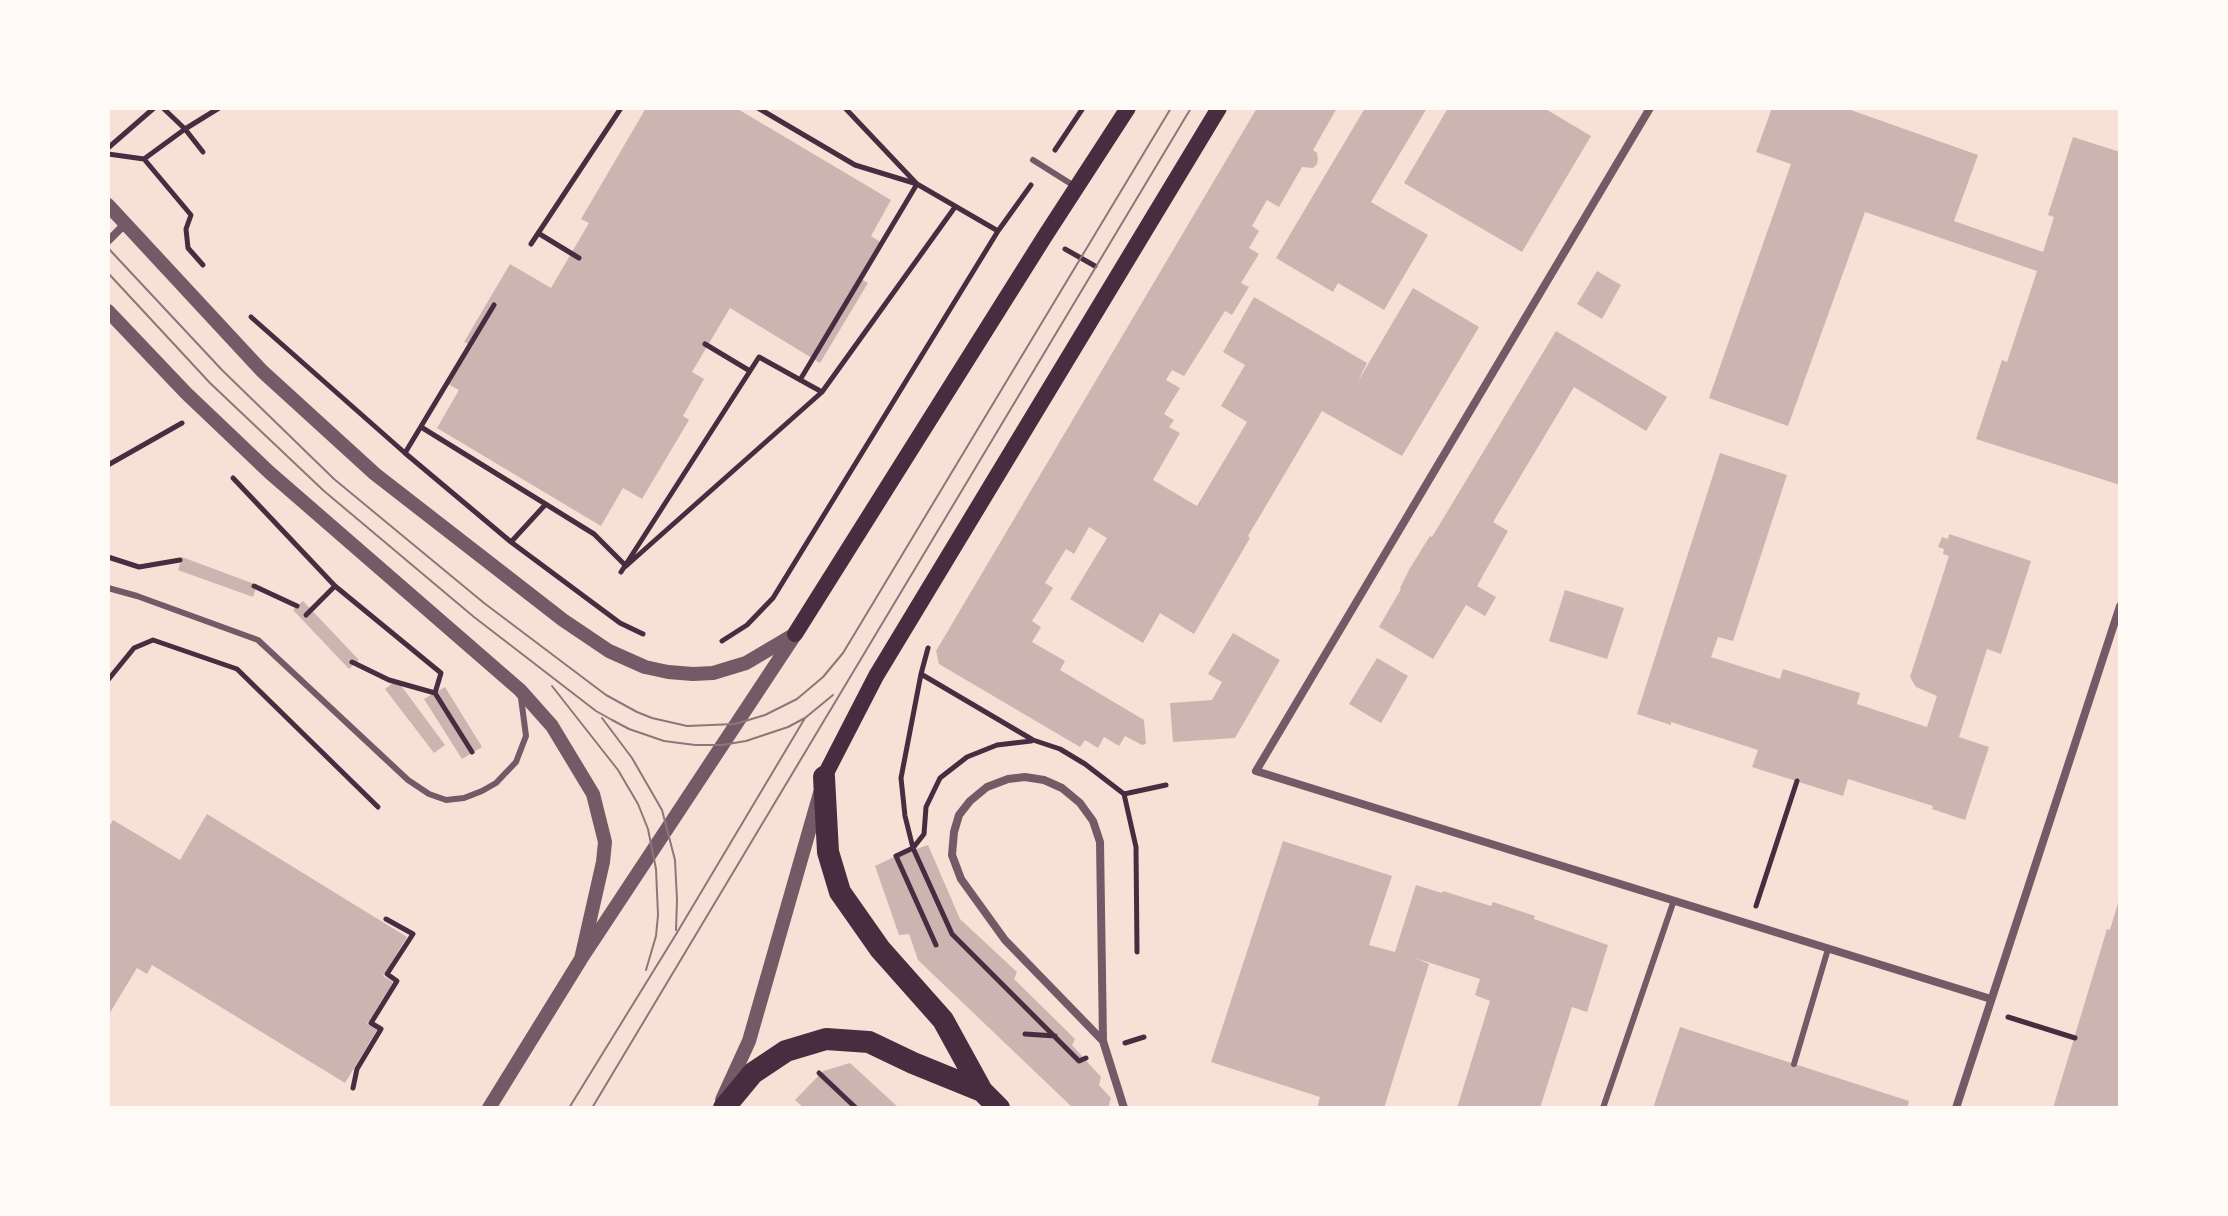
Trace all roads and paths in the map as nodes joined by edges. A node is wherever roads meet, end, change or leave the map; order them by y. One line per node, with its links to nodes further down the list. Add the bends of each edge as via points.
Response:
1 (154, 108): 11 (path)
2 (163, 108): 10 (path)
3 (219, 108): 10 (path)
4 (621, 108): 22 (path)
5 (758, 108): 16 (path, via 855,165)
6 (845, 108): 16 (path)
7 (1128, 108): 17 (main road)
8 (1219, 108): 28 (main road)
9 (1650, 108): 67 (street, via 1256,771)
10 (185, 129): 12 (path); 14 (path)
11 (108, 148)
12 (203, 152)
13 (108, 154): 14 (path)
14 (144, 159): 27 (path, via 191,215 188,248)
15 (1033, 160): 17 (lane)
16 (917, 184): 19 (path); 34 (path)
17 (1076, 187): 23 (main road)
18 (108, 205): 21 (street)
19 (955, 207): 35 (path); 54 (path, via 998,231 773,598 747,625)
20 (1009, 216): 23 (path)
21 (125, 224): 24 (street); 51 (street, via 262,371 375,474 609,651 668,672 713,673 746,663)
22 (538, 233): 25 (path); 26 (path)
23 (1045, 236): 28 (path); 51 (main road)
24 (108, 241)
25 (531, 244)
26 (579, 258)
27 (206, 268)
28 (1116, 278): 61 (main road, via 876,676)
29 (494, 305): 37 (path)
30 (241, 308): 38 (path)
31 (108, 311): 58 (street, via 269,472)
32 (705, 344): 33 (path)
33 (750, 371): 34 (path, via 759,357); 44 (path)
34 (800, 380): 35 (path)
35 (822, 392): 44 (path)
36 (182, 423): 39 (path)
37 (421, 427): 38 (path); 40 (path)
38 (405, 453): 41 (path)
39 (108, 465)
40 (545, 505): 41 (path); 44 (path, via 594,534)
41 (511, 542): 52 (path, via 620,623)
42 (108, 557): 43 (path, via 139,567)
43 (180, 560)
44 (626, 566): 45 (path)
45 (621, 572)
46 (254, 586): 48 (path)
47 (108, 588): 58 (lane, via 258,640 408,780 446,800 482,791 516,762 526,736)
48 (297, 606)
49 (2120, 606): 74 (street)
50 (306, 615): 59 (path, via 335,586 441,673)
51 (795, 634): 73 (street)
52 (652, 639)
53 (933, 639): 56 (path)
54 (714, 643)
55 (352, 662): 59 (path)
56 (921, 674): 64 (path, via 1033,740 1060,749); 77 (path, via 901,778 913,848 952,934)
57 (108, 680): 65 (path, via 134,648 153,640 237,669)
58 (520, 690): 73 (street, via 560,738 593,794 603,825 603,862)
59 (435, 693): 60 (path)
60 (472, 752)
61 (824, 777): 82 (street, via 749,1041); 85 (highway, via 828,852 840,892 880,949 943,1020)
62 (1797, 781): 69 (path)
63 (1166, 785): 64 (path)
64 (1124, 794): 72 (path, via 1136,847)
65 (378, 807)
66 (896, 856): 70 (path)
67 (1674, 900): 69 (street); 91 (lane)
68 (386, 919): 84 (path, via 413,934 387,974 397,981 371,1023 381,1029 357,1069)
69 (1750, 924): 71 (street)
70 (936, 945)
71 (1828, 949): 74 (street); 81 (lane)
72 (1137, 952)
73 (581, 959): 86 (street)
74 (1991, 999): 75 (street)
75 (1988, 1010): 78 (path); 92 (street)
76 (1025, 1034): 77 (path)
77 (1056, 1036): 80 (path, via 1079,1061)
78 (2075, 1038)
79 (1103, 1041): 79 (street, via 1100,842 1093,821 1080,803 1044,780 1008,779 987,787 964,808 954,832 952,855 961,879 1005,940); 90 (street)
80 (1084, 1059)
81 (1794, 1064)
82 (746, 1068): 85 (highway, via 826,1039 869,1042); 87 (highway)
83 (815, 1069): 88 (path)
84 (353, 1088)
85 (982, 1091): 89 (highway)
86 (489, 1108)
87 (721, 1108)
88 (856, 1108)
89 (999, 1108)
90 (1124, 1108)
91 (1603, 1108)
92 (1956, 1108)

